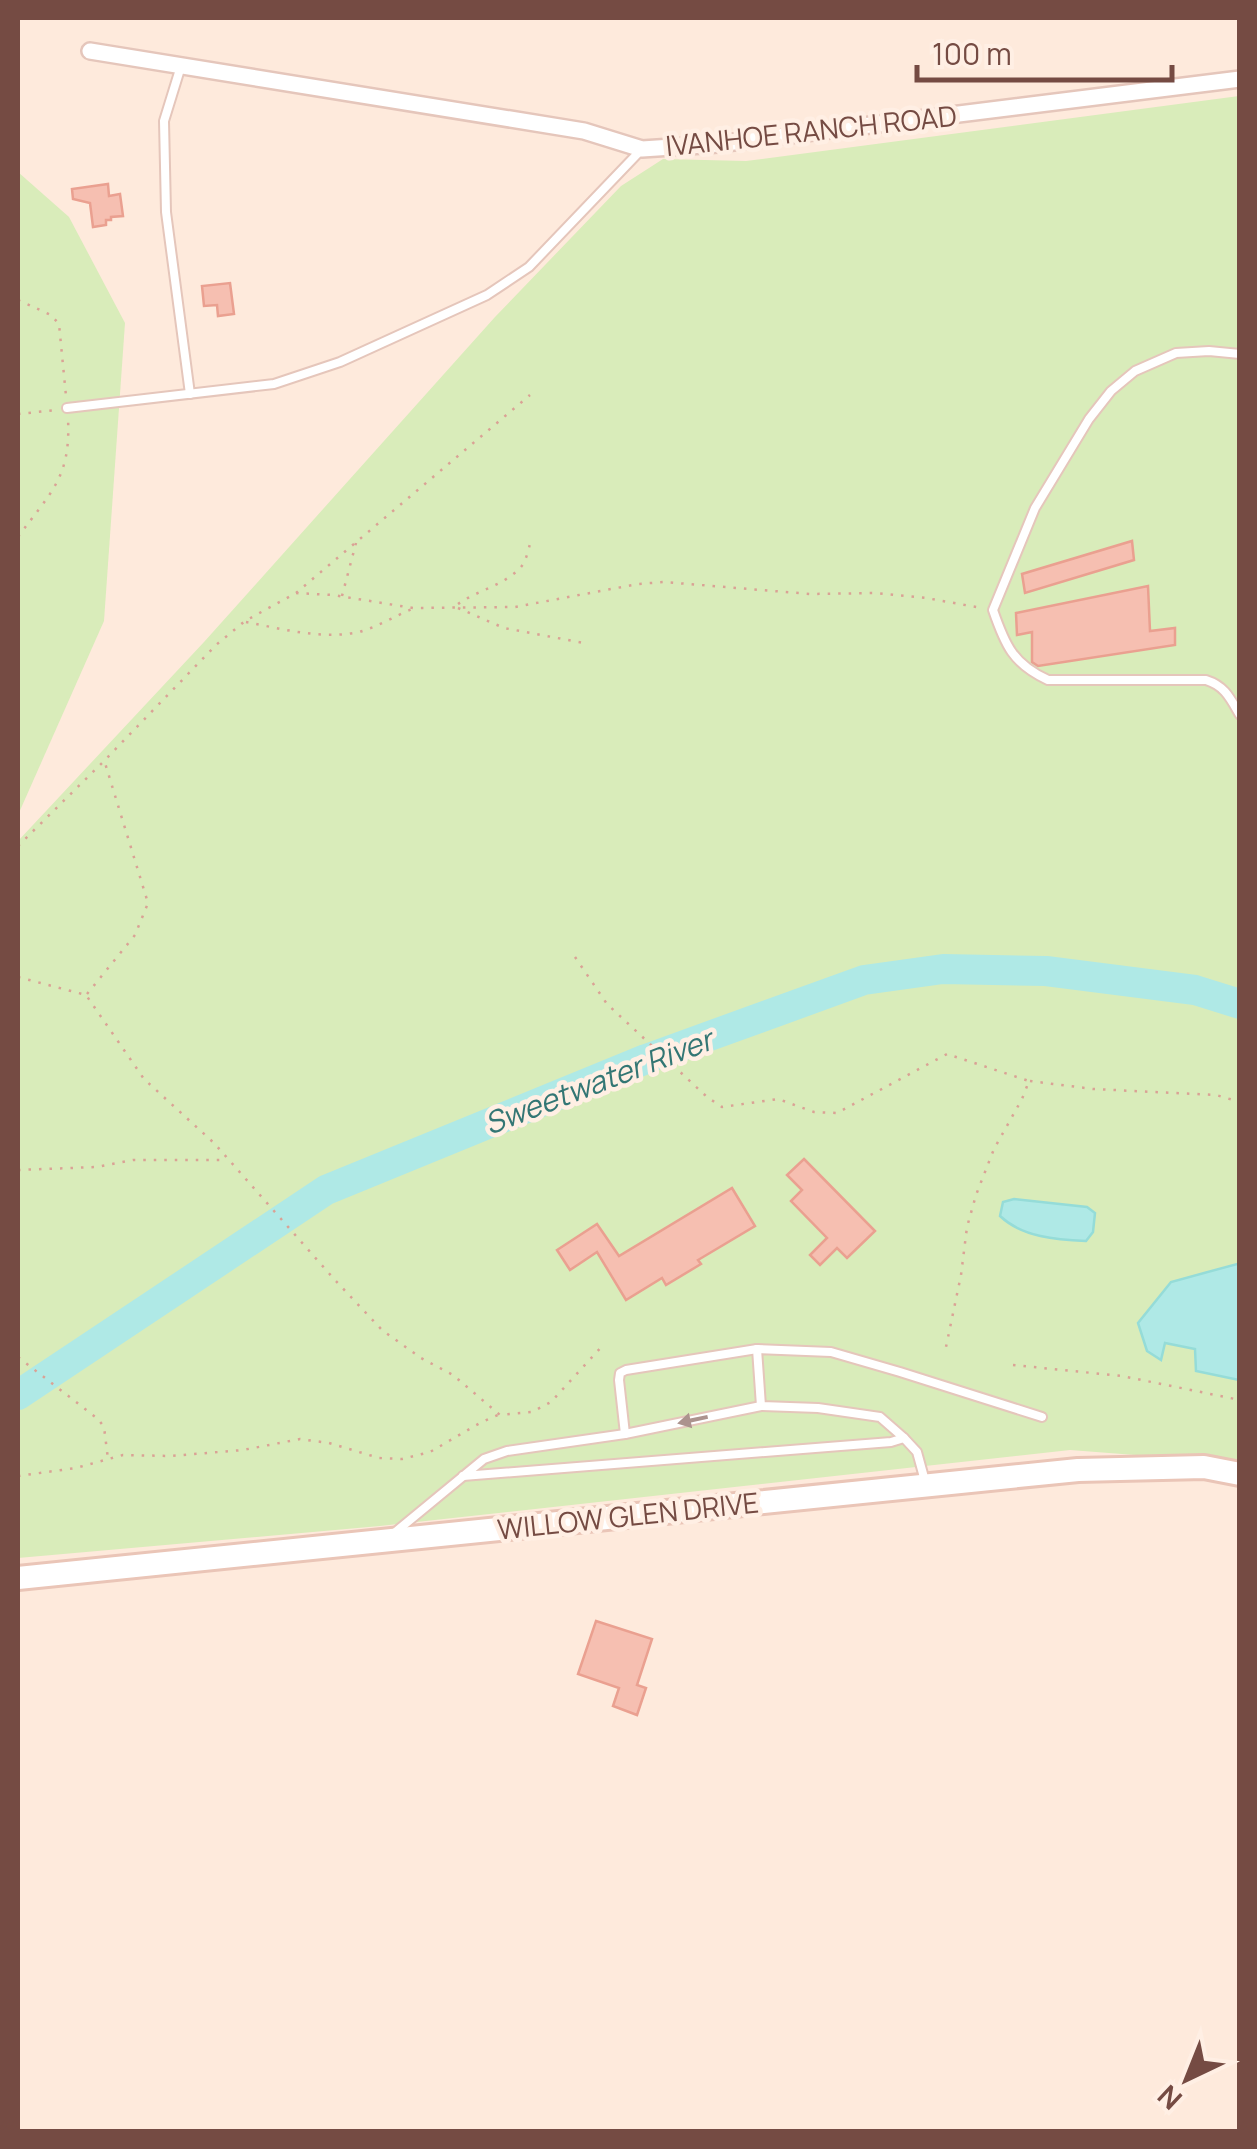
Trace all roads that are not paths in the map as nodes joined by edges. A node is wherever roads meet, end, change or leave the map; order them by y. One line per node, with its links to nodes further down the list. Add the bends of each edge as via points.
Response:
1 (90, 52): 2 (street, IVANHOE RANCH ROAD)
2 (181, 66): 4 (street, IVANHOE RANCH ROAD, via 584,131); 6 (lane, via 164,121 166,212)
3 (1240, 79): 4 (street, IVANHOE RANCH ROAD)
4 (642, 149): 6 (lane, via 529,268 487,295 340,362 274,384)
5 (1240, 354): 8 (lane, via 1176,353 1135,371 1111,391 1035,508 994,610 1010,650 1048,680 1206,680 1228,693)
6 (190, 394): 7 (lane)
7 (67, 408)
8 (1240, 714)
9 (757, 1349): 10 (lane); 11 (lane, via 831,1352); 12 (lane, via 620,1373)
10 (761, 1406): 12 (lane, one-way to 12); 13 (lane, via 880,1417)
11 (1042, 1417)
12 (625, 1434): 15 (lane, via 507,1451)
13 (904, 1438): 15 (lane); 16 (lane, via 917,1452)
14 (1240, 1474): 16 (main road, WILLOW GLEN DRIVE, via 1204,1467 1078,1470)
15 (463, 1476): 17 (lane)
16 (926, 1485): 17 (main road, WILLOW GLEN DRIVE)
17 (386, 1540): 18 (main road, WILLOW GLEN DRIVE)
18 (18, 1578)

